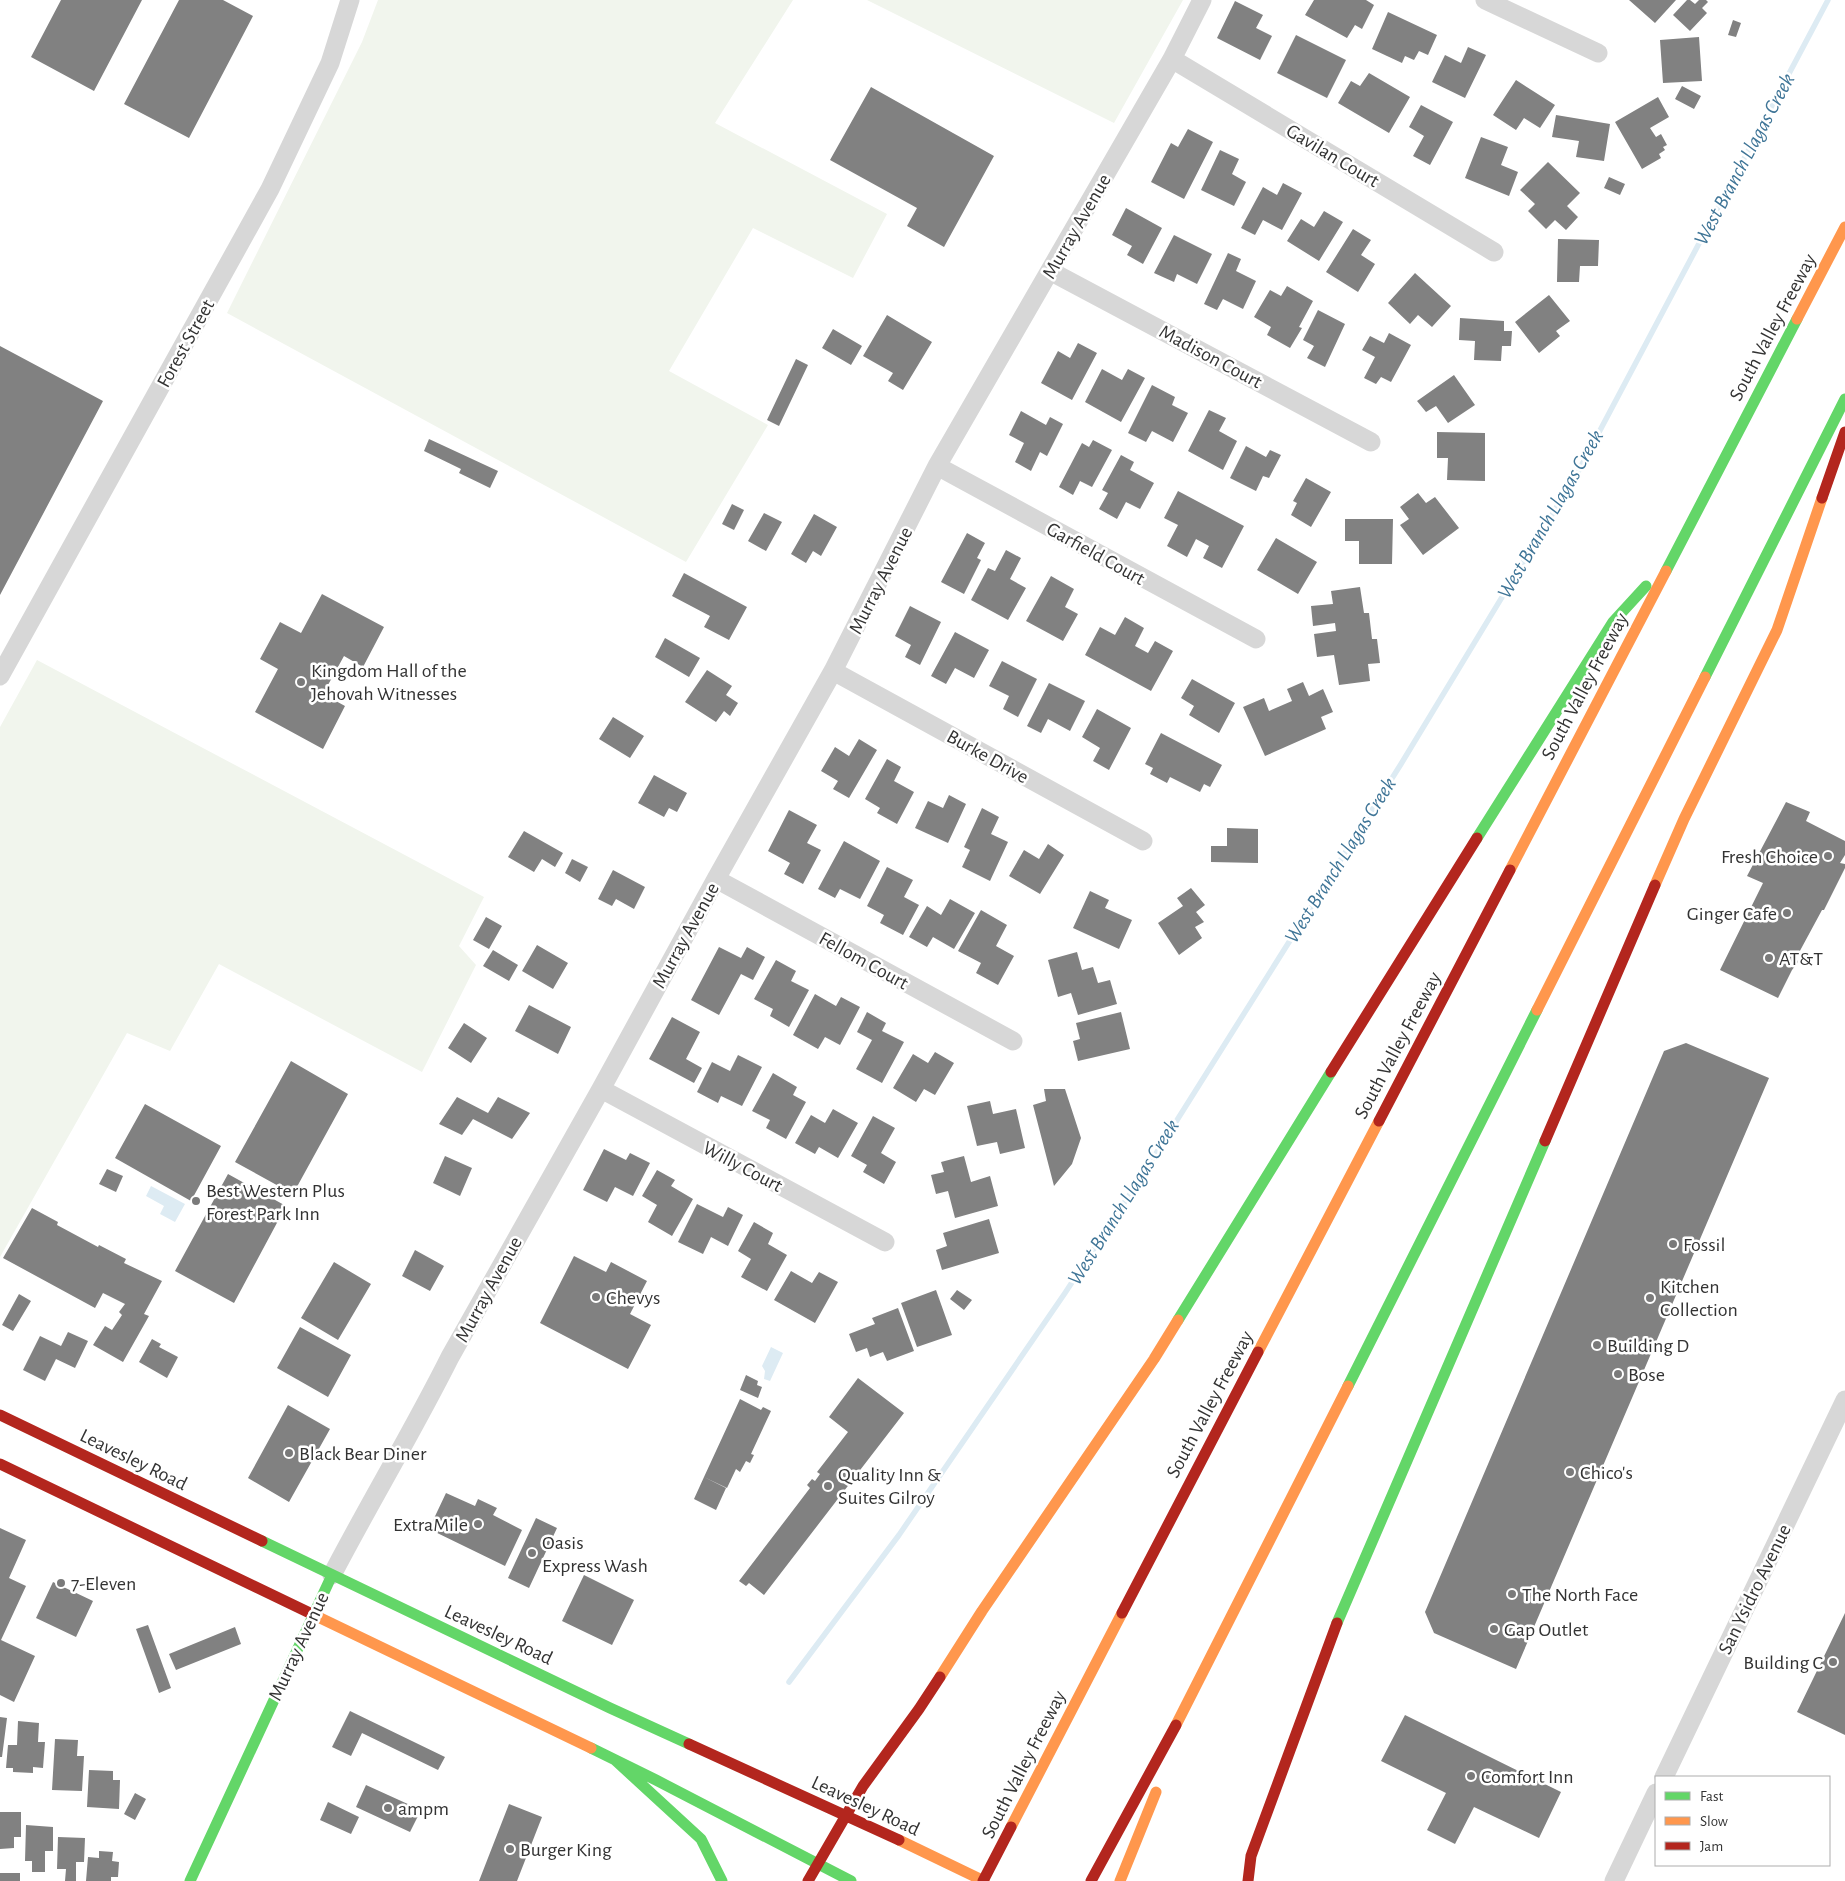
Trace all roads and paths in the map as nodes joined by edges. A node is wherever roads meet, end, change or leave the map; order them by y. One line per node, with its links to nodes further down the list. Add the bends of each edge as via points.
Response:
1 (350, 0): 16 (street, Forest Street, via 330,63 270,188)
2 (1202, 0): 5 (street, Murray Avenue)
3 (1485, 0): 4 (street)
4 (1598, 53)
5 (1172, 59): 7 (street, Gavilan Court); 8 (street, Murray Avenue)
6 (1845, 227): 13 (main road, South Valley Freeway)
7 (1494, 252)
8 (1050, 271): 11 (street, Madison Court); 12 (street, Murray Avenue)
9 (1845, 400): 27 (main road)
10 (1845, 432): 40 (main road, via 1777,630 1684,819 1331,1637 1251,1856)
11 (1371, 442)
12 (937, 466): 14 (street, Garfield Court); 15 (street, Murray Avenue)
13 (1674, 555): 31 (main road, via 1613,622 1154,1359); 38 (main road, South Valley Freeway, bridge)
14 (1256, 639)
15 (834, 671): 17 (street, Burke Drive); 18 (street, Murray Avenue)
16 (0, 676)
17 (1143, 841)
18 (716, 879): 19 (street, Fellom Court); 20 (street, Murray Avenue)
19 (1013, 1041)
20 (601, 1089): 21 (street, Willy Court); 25 (street, Murray Avenue, via 450,1356)
21 (885, 1242)
22 (1845, 1400): 29 (street, San Ysidro Avenue)
23 (0, 1415): 25 (main road, Leavesley Road)
24 (0, 1464): 26 (main road)
25 (332, 1575): 26 (main road, Murray Avenue); 31 (main road, Leavesley Road, via 651,1727)
26 (313, 1614): 28 (main road); 34 (main road, Murray Avenue)
27 (1199, 1682): 33 (main road); 39 (main road)
28 (615, 1760): 32 (main road); 35 (main road, via 701,1839)
29 (1664, 1776)
30 (1655, 1794): 41 (street)
31 (845, 1815): 32 (main road); 38 (main road, Leavesley Road)
32 (817, 1864): 36 (main road); 37 (main road)
33 (1121, 1879)
34 (190, 1881)
35 (722, 1881)
36 (808, 1881)
37 (851, 1881)
38 (983, 1881)
39 (1091, 1881)
40 (1248, 1881)
41 (1614, 1881)

